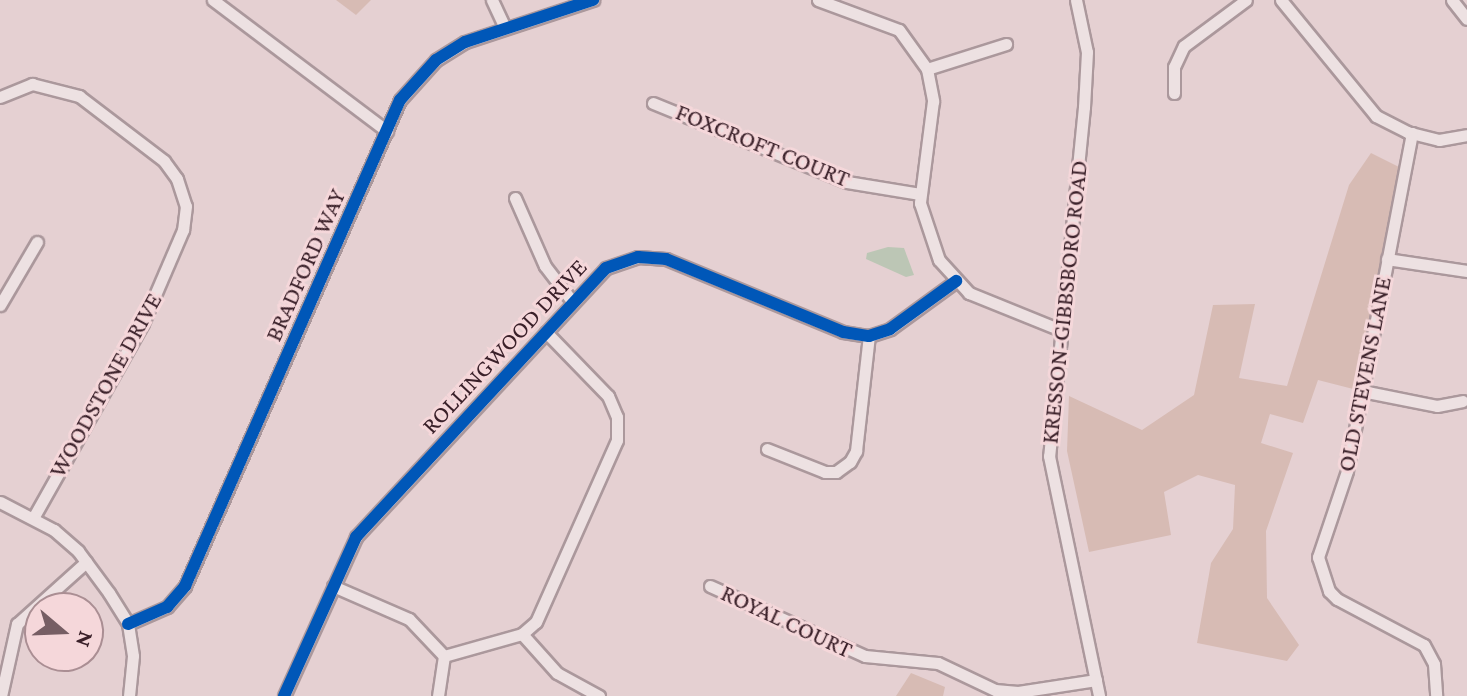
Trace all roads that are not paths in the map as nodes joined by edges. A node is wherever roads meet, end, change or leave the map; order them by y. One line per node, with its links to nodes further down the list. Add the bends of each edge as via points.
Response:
1 (213, 0): 16 (street)
2 (492, 0): 10 (street)
3 (593, 0): 10 (street, BRADFORD WAY)
4 (818, 0): 12 (street, via 899,30)
5 (1076, 0): 27 (street, KRESSON-GIBBSBORO ROAD, via 1087,52 1084,107)
6 (1246, 0): 13 (street, via 1184,46 1174,67)
7 (1281, 0): 17 (street, via 1365,105)
8 (1452, 0): 9 (street)
9 (1467, 19)
10 (505, 28): 16 (street, BRADFORD WAY, via 465,42 436,60 400,100)
11 (1006, 44): 12 (street)
12 (927, 69): 19 (street, via 933,101)
13 (1174, 93)
14 (0, 97): 34 (street, WOODSTONE DRIVE, via 32,84 79,96 164,161 186,206 183,230 143,323)
15 (653, 103): 19 (street, FOXCROFT COURT, via 847,182)
16 (387, 131): 38 (street, BRADFORD WAY, via 185,586 167,607)
17 (1412, 133): 18 (street, via 1439,140); 22 (street, OLD STEVENS LANE)
18 (1467, 135)
19 (920, 194): 24 (street, via 932,247)
20 (515, 198): 25 (street, via 545,266)
21 (37, 242): 26 (street)
22 (1387, 259): 23 (street); 30 (street, OLD STEVENS LANE)
23 (1467, 271)
24 (956, 281): 27 (street, via 996,306); 29 (street, via 890,329)
25 (572, 301): 28 (street, ROLLINGWOOD DRIVE); 29 (street, ROLLINGWOOD DRIVE, via 606,268 652,256 709,274 843,332)
26 (0, 305)
27 (1058, 329): 41 (street, KRESSON-GIBBSBORO ROAD, via 1049,430 1051,473)
28 (546, 332): 36 (street, ROLLINGWOOD DRIVE, via 356,537); 39 (street, via 608,396 619,428 611,460 545,608)
29 (869, 336): 32 (street, via 856,451 850,462 836,472 825,472)
30 (1362, 391): 31 (street, via 1437,406); 48 (street, OLD STEVENS LANE, via 1347,471 1319,542 1320,572 1337,599 1424,645 1434,664)
31 (1463, 401)
32 (767, 449)
33 (0, 502): 34 (street)
34 (33, 518): 35 (street, via 54,530)
35 (86, 562): 38 (street); 42 (street, via 17,624)
36 (333, 586): 40 (street, via 409,619); 44 (street, ROLLINGWOOD DRIVE)
37 (710, 586): 41 (street, ROYAL COURT, via 865,656 938,663 995,690 1018,692)
38 (128, 624): 43 (street, via 133,656)
39 (522, 634): 40 (street); 46 (street, via 557,673)
40 (444, 656): 45 (street)
41 (1096, 680): 47 (street, KRESSON-GIBBSBORO ROAD)
42 (1, 696)
43 (129, 696)
44 (284, 696)
45 (438, 696)
46 (599, 696)
47 (1099, 696)
48 (1436, 696)

